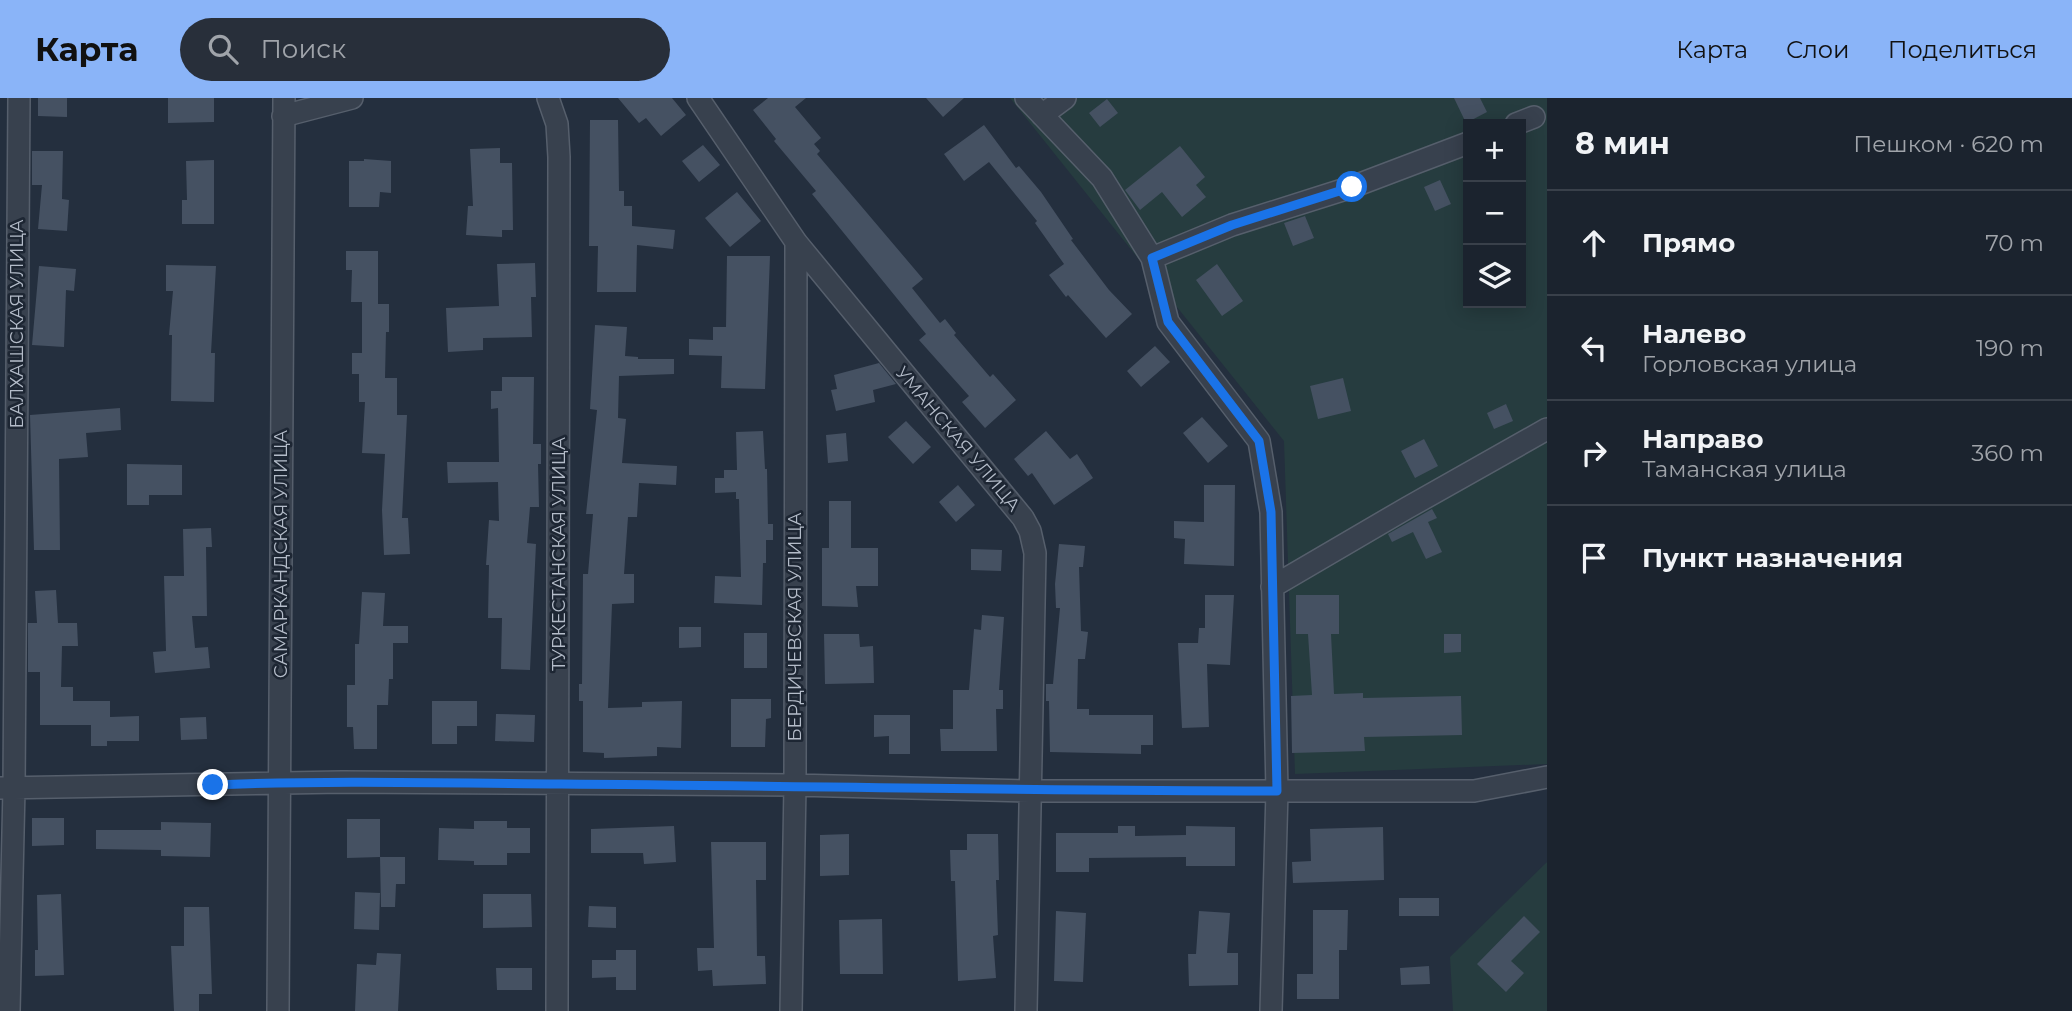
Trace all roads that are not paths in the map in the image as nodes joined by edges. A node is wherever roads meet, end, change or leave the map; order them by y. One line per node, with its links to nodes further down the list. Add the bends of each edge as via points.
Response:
1 (19, 98): 18 (street, БАЛХАШСКАЯ УЛИЦА)
2 (352, 98): 7 (street)
3 (548, 98): 16 (street, ТУРКЕСТАНСКАЯ УЛИЦА, via 559,139)
4 (698, 98): 10 (street, УМАНСКАЯ УЛИЦА)
5 (1026, 98): 8 (street)
6 (1065, 98): 8 (street)
7 (284, 107): 15 (street, САМАРКАНДСКАЯ УЛИЦА)
8 (1042, 115): 11 (street, via 1102,178)
9 (1463, 145): 11 (street, via 1232,225)
10 (796, 243): 17 (street, БЕРДИЧЕВСКАЯ УЛИЦА); 19 (street, УМАНСКАЯ УЛИЦА, via 1030,531 1035,553)
11 (1152, 258): 13 (street, via 1168,322 1259,441 1271,512)
12 (1547, 429): 13 (street)
13 (1272, 587): 20 (street)
14 (1547, 777): 20 (street, via 1474,791)
15 (280, 782): 16 (street); 18 (street); 22 (street, САМАРКАНДСКАЯ УЛИЦА)
16 (559, 784): 17 (street); 23 (street, ТУРКЕСТАНСКАЯ УЛИЦА)
17 (795, 785): 19 (street); 24 (street, БЕРДИЧЕВСКАЯ УЛИЦА)
18 (7, 788): 21 (street, БАЛХАШСКАЯ УЛИЦА)
19 (1030, 791): 20 (street); 25 (street, УМАНСКАЯ УЛИЦА)
20 (1277, 791): 26 (street)
21 (9, 1011)
22 (278, 1011)
23 (557, 1011)
24 (791, 1011)
25 (1026, 1011)
26 (1271, 1011)

